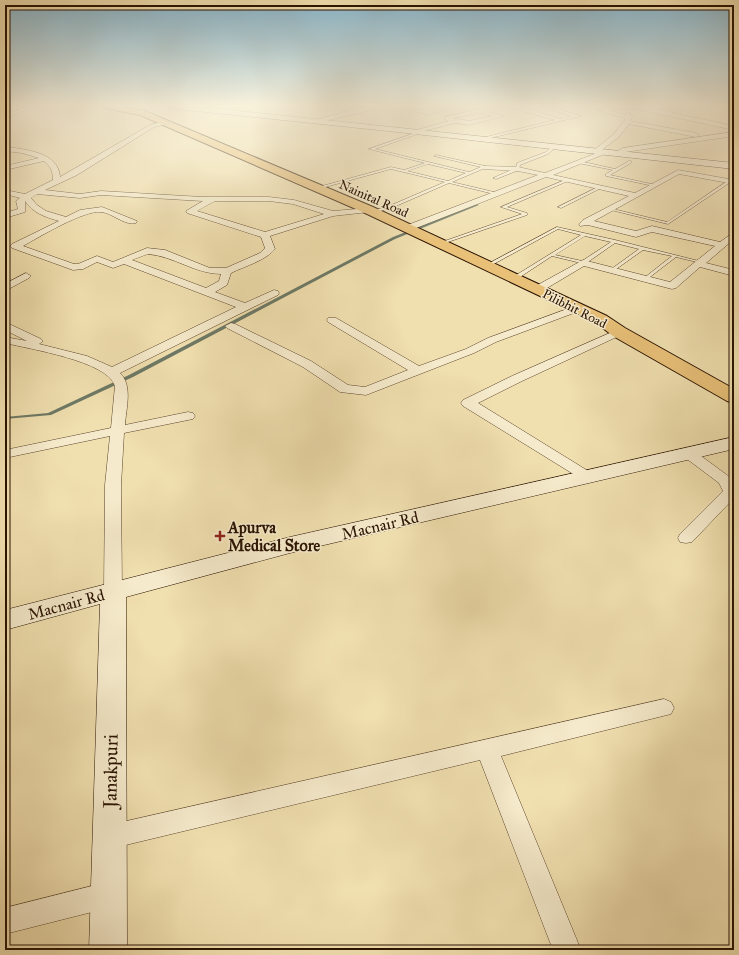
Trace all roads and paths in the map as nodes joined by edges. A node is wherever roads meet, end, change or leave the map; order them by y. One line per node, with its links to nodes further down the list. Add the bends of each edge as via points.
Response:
1 (17, 151): 11 (street)
2 (110, 151): 26 (street)
3 (230, 151): 29 (highway, Nainital Road)
4 (377, 151): 14 (lane)
5 (550, 151): 18 (lane, via 518,164)
6 (596, 151): 7 (main road)
7 (600, 151): 9 (main road); 12 (street)
8 (622, 151): 9 (street)
9 (617, 153): 15 (main road)
10 (436, 156): 16 (lane)
11 (45, 159): 17 (street); 26 (street, via 56,167)
12 (579, 162): 19 (lane); 22 (street)
13 (630, 162): 19 (lane)
14 (428, 163): 20 (lane); 21 (lane)
15 (734, 166)
16 (484, 167): 18 (street); 21 (lane)
17 (5, 168)
18 (518, 169): 22 (street); 23 (lane)
19 (616, 170): 28 (lane, via 607,175)
20 (404, 171): 27 (lane); 29 (lane, via 391,168)
21 (469, 173): 27 (lane)
22 (543, 176): 24 (street); 33 (street)
23 (495, 178)
24 (566, 181): 30 (street); 51 (lane, via 503,207 526,214)
25 (732, 181): 28 (street, via 678,172); 40 (lane, via 668,223)
26 (57, 182): 32 (street)
27 (447, 182): 33 (lane); 41 (lane, via 394,205)
28 (654, 185): 34 (street)
29 (318, 188): 41 (highway, Nainital Road)
30 (599, 188): 34 (street); 39 (lane)
31 (5, 192): 36 (street)
32 (37, 192): 35 (street); 36 (street)
33 (497, 194): 46 (street)
34 (635, 195): 40 (street)
35 (80, 196): 37 (street, via 101,193); 38 (street)
36 (26, 197): 43 (street, via 20,201 22,210); 44 (street, via 39,207 44,215)
37 (213, 199): 42 (street, via 282,200); 49 (street, via 190,211)
38 (58, 202)
39 (560, 207)
40 (609, 209): 52 (street, via 584,223 636,234 652,230)
41 (371, 211): 42 (street); 46 (highway, Nainital Road)
42 (333, 214): 49 (street)
43 (5, 216)
44 (66, 220): 45 (street, via 83,212 102,209); 56 (street, via 15,246 73,267 80,267 97,259 113,265)
45 (133, 220)
46 (411, 230): 51 (highway, Pilibhit Road)
47 (585, 234): 50 (lane); 54 (lane); 59 (lane, via 557,228)
48 (734, 235): 52 (street)
49 (265, 236): 60 (street, via 270,249 263,255)
50 (615, 241): 53 (lane); 57 (lane)
51 (441, 244): 59 (highway, Pilibhit Road)
52 (721, 246): 58 (street)
53 (643, 248): 55 (lane); 61 (lane)
54 (552, 255): 57 (lane); 64 (lane)
55 (675, 256): 58 (lane); 65 (lane)
56 (125, 261): 60 (street, via 147,251 162,252 209,271); 68 (street)
57 (583, 263): 61 (street); 67 (street)
58 (700, 263): 62 (street); 65 (street, via 672,286)
59 (488, 265): 64 (highway, Pilibhit Road)
60 (227, 271): 68 (street, via 223,283)
61 (612, 271): 65 (street)
62 (734, 273)
63 (26, 276): 66 (street)
64 (516, 278): 67 (highway, Pilibhit Road)
65 (646, 279)
66 (5, 288)
67 (538, 289): 71 (highway, Pilibhit Road)
68 (207, 292): 70 (street)
69 (274, 292): 70 (street)
70 (245, 307): 79 (street)
71 (578, 308): 75 (highway, Pilibhit Road, via 601,319); 78 (street)
72 (332, 320): 78 (street)
73 (5, 325): 77 (street, via 43,344)
74 (231, 326): 78 (street, via 307,364 345,389 366,391)
75 (619, 332): 80 (highway, Pilibhit Road); 86 (street, via 468,403)
76 (5, 340): 77 (street)
77 (39, 348): 79 (street, via 86,359)
78 (418, 371)
79 (117, 379): 82 (street)
80 (734, 397)
81 (188, 416): 82 (street)
82 (117, 431): 84 (street); 88 (street, via 113,485)
83 (734, 443): 85 (main road, Macnair Rd)
84 (5, 454)
85 (688, 454): 86 (main road, Macnair Rd); 87 (street, via 726,481 731,492)
86 (588, 477): 88 (main road, Macnair Rd, via 290,545)
87 (686, 538)
88 (112, 592): 89 (main road, Macnair Rd); 92 (main road, Janakpuri)
89 (5, 620)
90 (664, 708): 91 (street)
91 (487, 749): 92 (street); 96 (street)
92 (109, 837): 93 (main road, Janakpuri)
93 (108, 895): 94 (street); 95 (main road, Janakpuri)
94 (5, 921)
95 (108, 950)
96 (567, 950)

